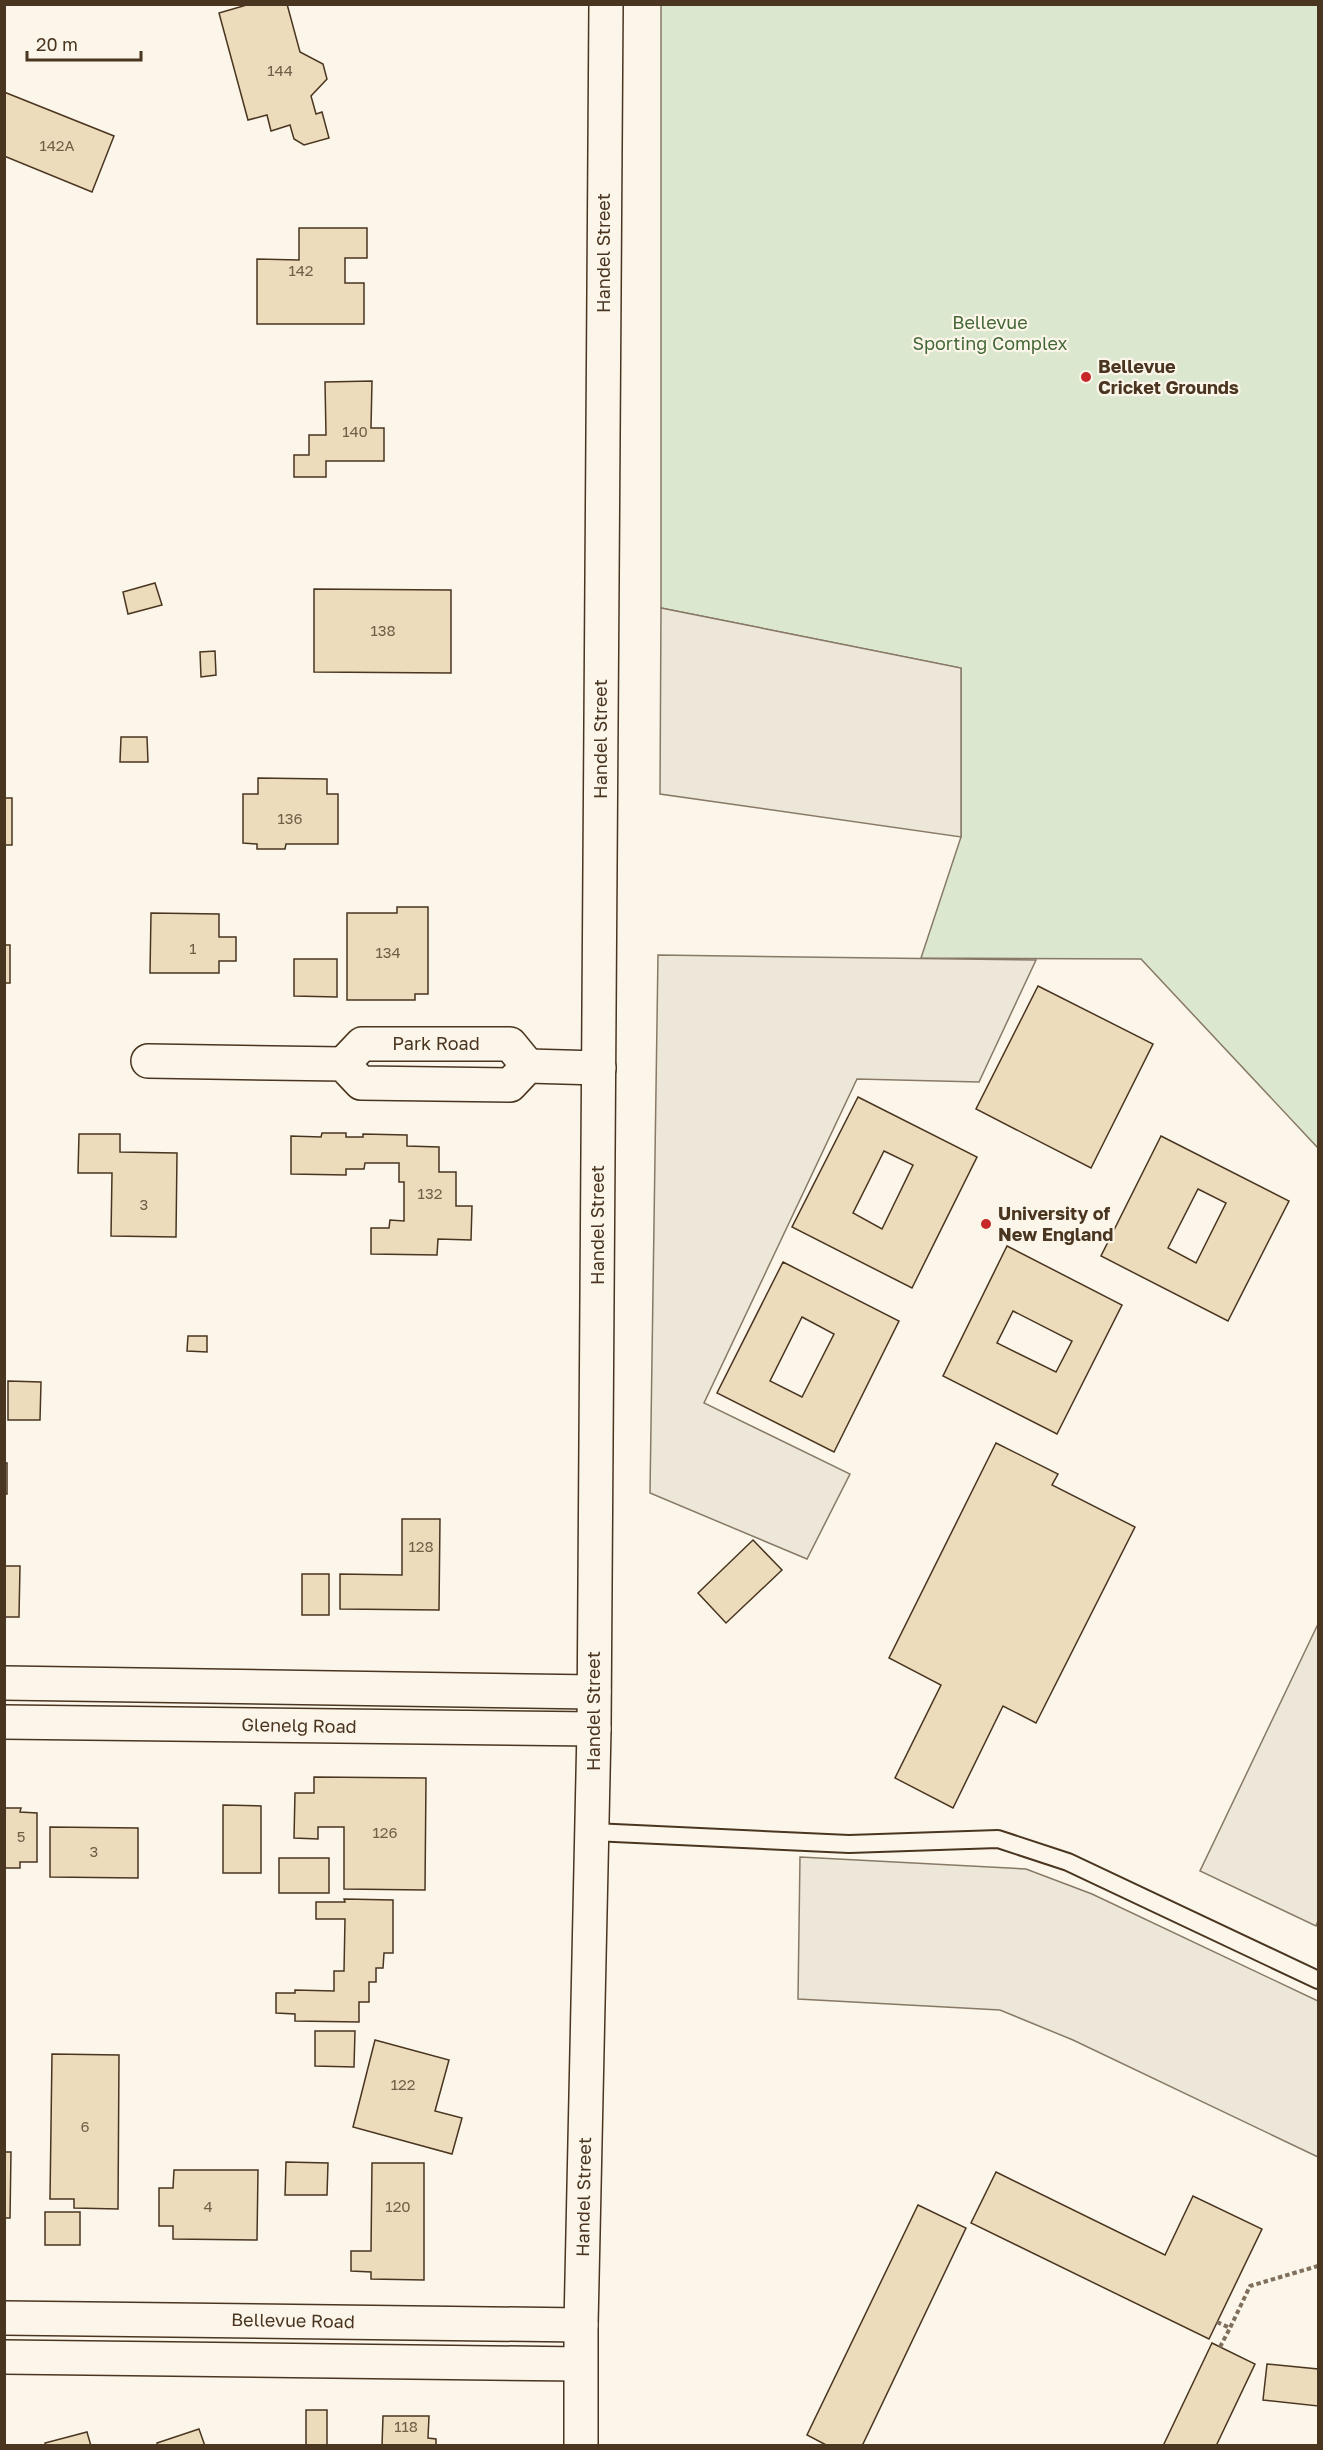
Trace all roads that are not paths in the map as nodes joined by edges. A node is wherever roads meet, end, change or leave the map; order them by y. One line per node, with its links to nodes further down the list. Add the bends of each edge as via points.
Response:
1 (606, 4): 3 (street, Handel Street)
2 (148, 1061): 3 (street, Park Road, via 343,1064 362,1044 510,1044 528,1066)
3 (599, 1068): 5 (street, Handel Street)
4 (4, 1683): 5 (street)
5 (594, 1692): 7 (street, Handel Street)
6 (4, 1722): 7 (street, Glenelg Road)
7 (594, 1729): 8 (street, Handel Street)
8 (592, 1832): 9 (lane, via 849,1845 998,1839 1068,1862); 11 (street, Handel Street)
9 (1318, 1980)
10 (4, 2318): 11 (street, Bellevue Road)
11 (581, 2325): 13 (street, Handel Street)
12 (4, 2357): 13 (street)
13 (580, 2364): 14 (street, Handel Street)
14 (581, 2445)

